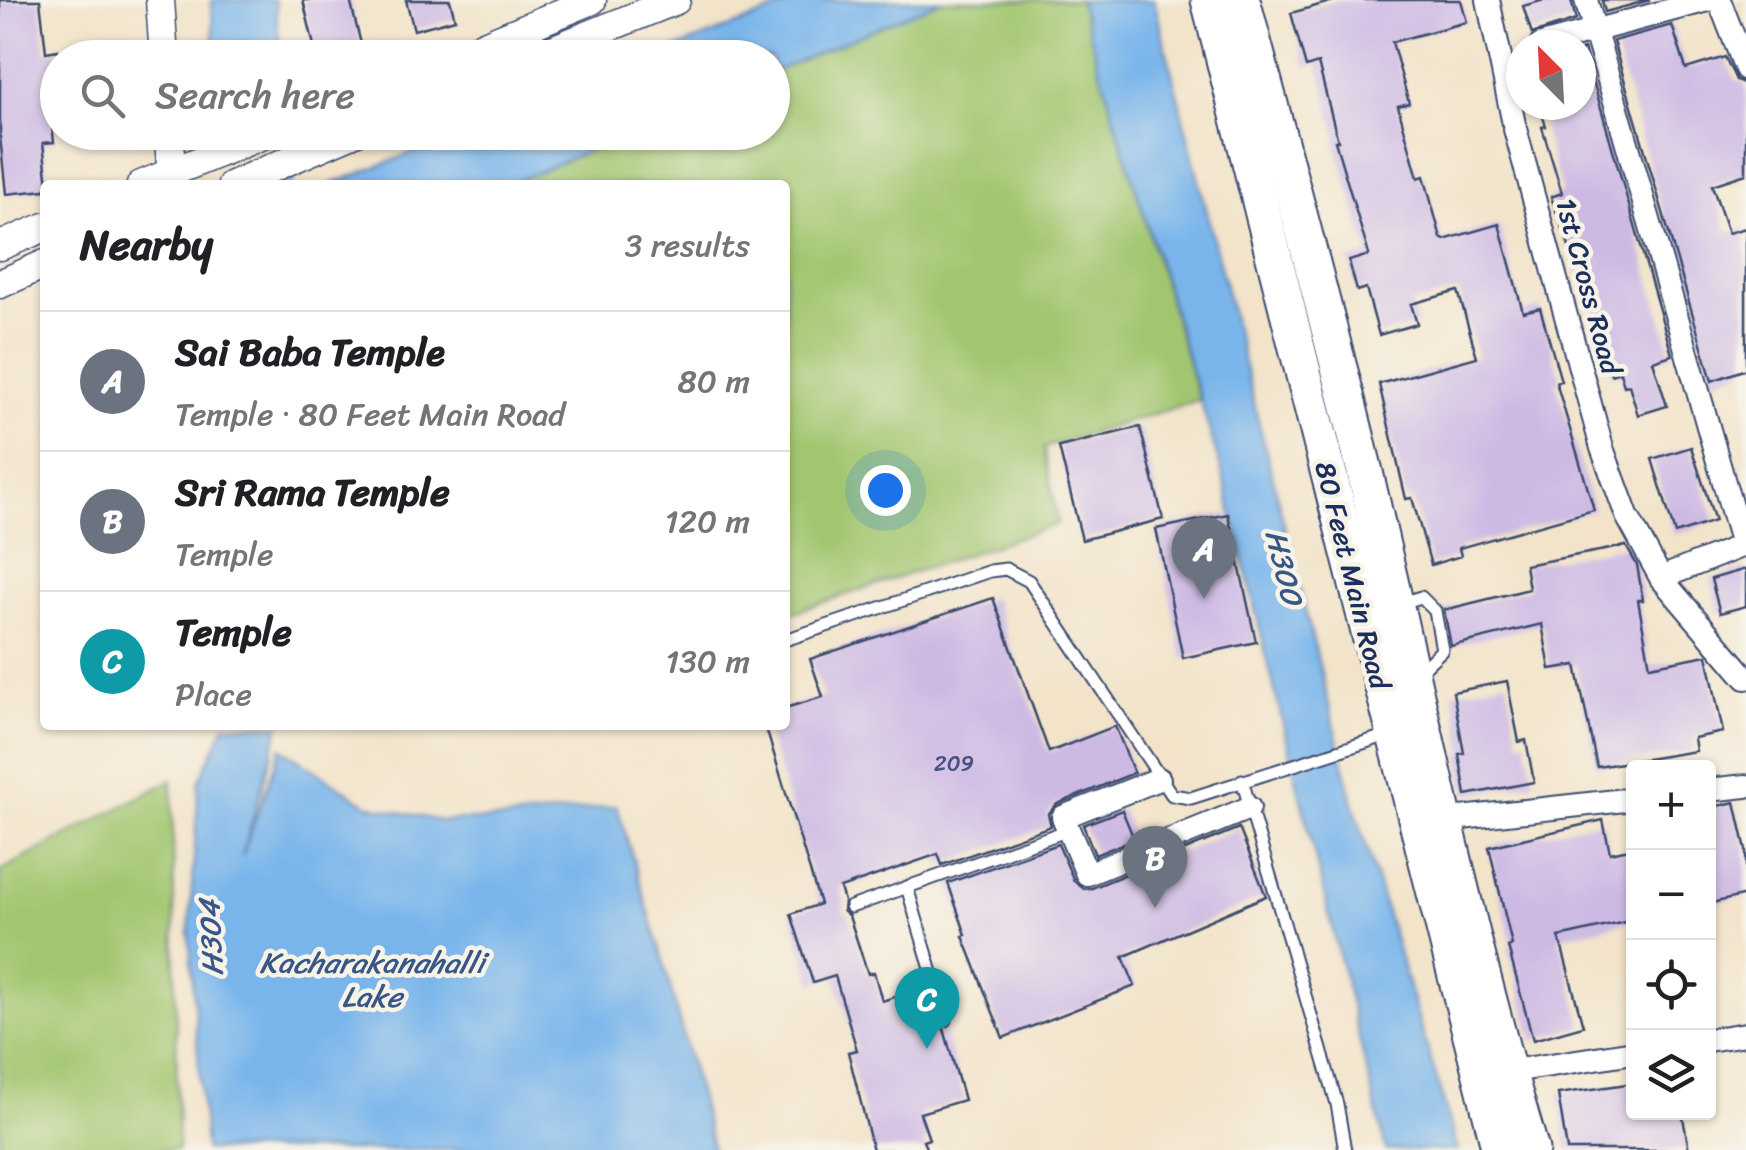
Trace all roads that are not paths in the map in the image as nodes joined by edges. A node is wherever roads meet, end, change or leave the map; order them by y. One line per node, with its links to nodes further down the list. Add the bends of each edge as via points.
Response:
1 (160, 0): 12 (street)
2 (592, 0): 13 (street)
3 (676, 0): 14 (street)
4 (1209, 0): 31 (main road, 80 Feet Main Road)
5 (1242, 0): 31 (main road, 80 Feet Main Road, via 1364,468 1410,680)
6 (1488, 0): 15 (street, 1st Cross Road)
7 (1586, 0): 9 (street)
8 (1706, 1): 10 (street); 16 (street)
9 (1594, 30)
10 (1596, 32)
11 (1596, 35): 27 (street)
12 (163, 40)
13 (497, 40)
14 (577, 40)
15 (1506, 43)
16 (1746, 69)
17 (1526, 120): 28 (street, 1st Cross Road, via 1602,448)
18 (170, 150): 21 (street)
19 (227, 150): 21 (street)
20 (314, 150): 22 (street)
21 (172, 178)
22 (244, 180)
23 (40, 230): 24 (street)
24 (0, 246)
25 (40, 266): 26 (street)
26 (0, 284)
27 (1744, 545): 28 (street)
28 (1660, 578): 30 (street, 1st Cross Road)
29 (790, 638): 32 (lane, via 990,570 1018,573 1030,581)
30 (1746, 678)
31 (1407, 730): 33 (lane); 38 (main road, 80 Feet Main Road)
32 (1159, 779): 33 (lane, via 1172,795 1191,798); 39 (street, via 1063,816)
33 (1242, 780): 37 (lane)
34 (1746, 786): 35 (street)
35 (1716, 789)
36 (1626, 799): 38 (street)
37 (1249, 808): 39 (street, via 1087,874); 47 (lane)
38 (1429, 822): 46 (main road, 80 Feet Main Road)
39 (1069, 830): 40 (lane)
40 (906, 887): 41 (lane); 42 (lane)
41 (851, 907)
42 (946, 1020)
43 (1746, 1034): 44 (street)
44 (1716, 1039)
45 (1626, 1053): 46 (street)
46 (1493, 1074): 48 (main road, 80 Feet Main Road); 49 (main road, 80 Feet Main Road)
47 (1345, 1150)
48 (1500, 1150)
49 (1531, 1150)

